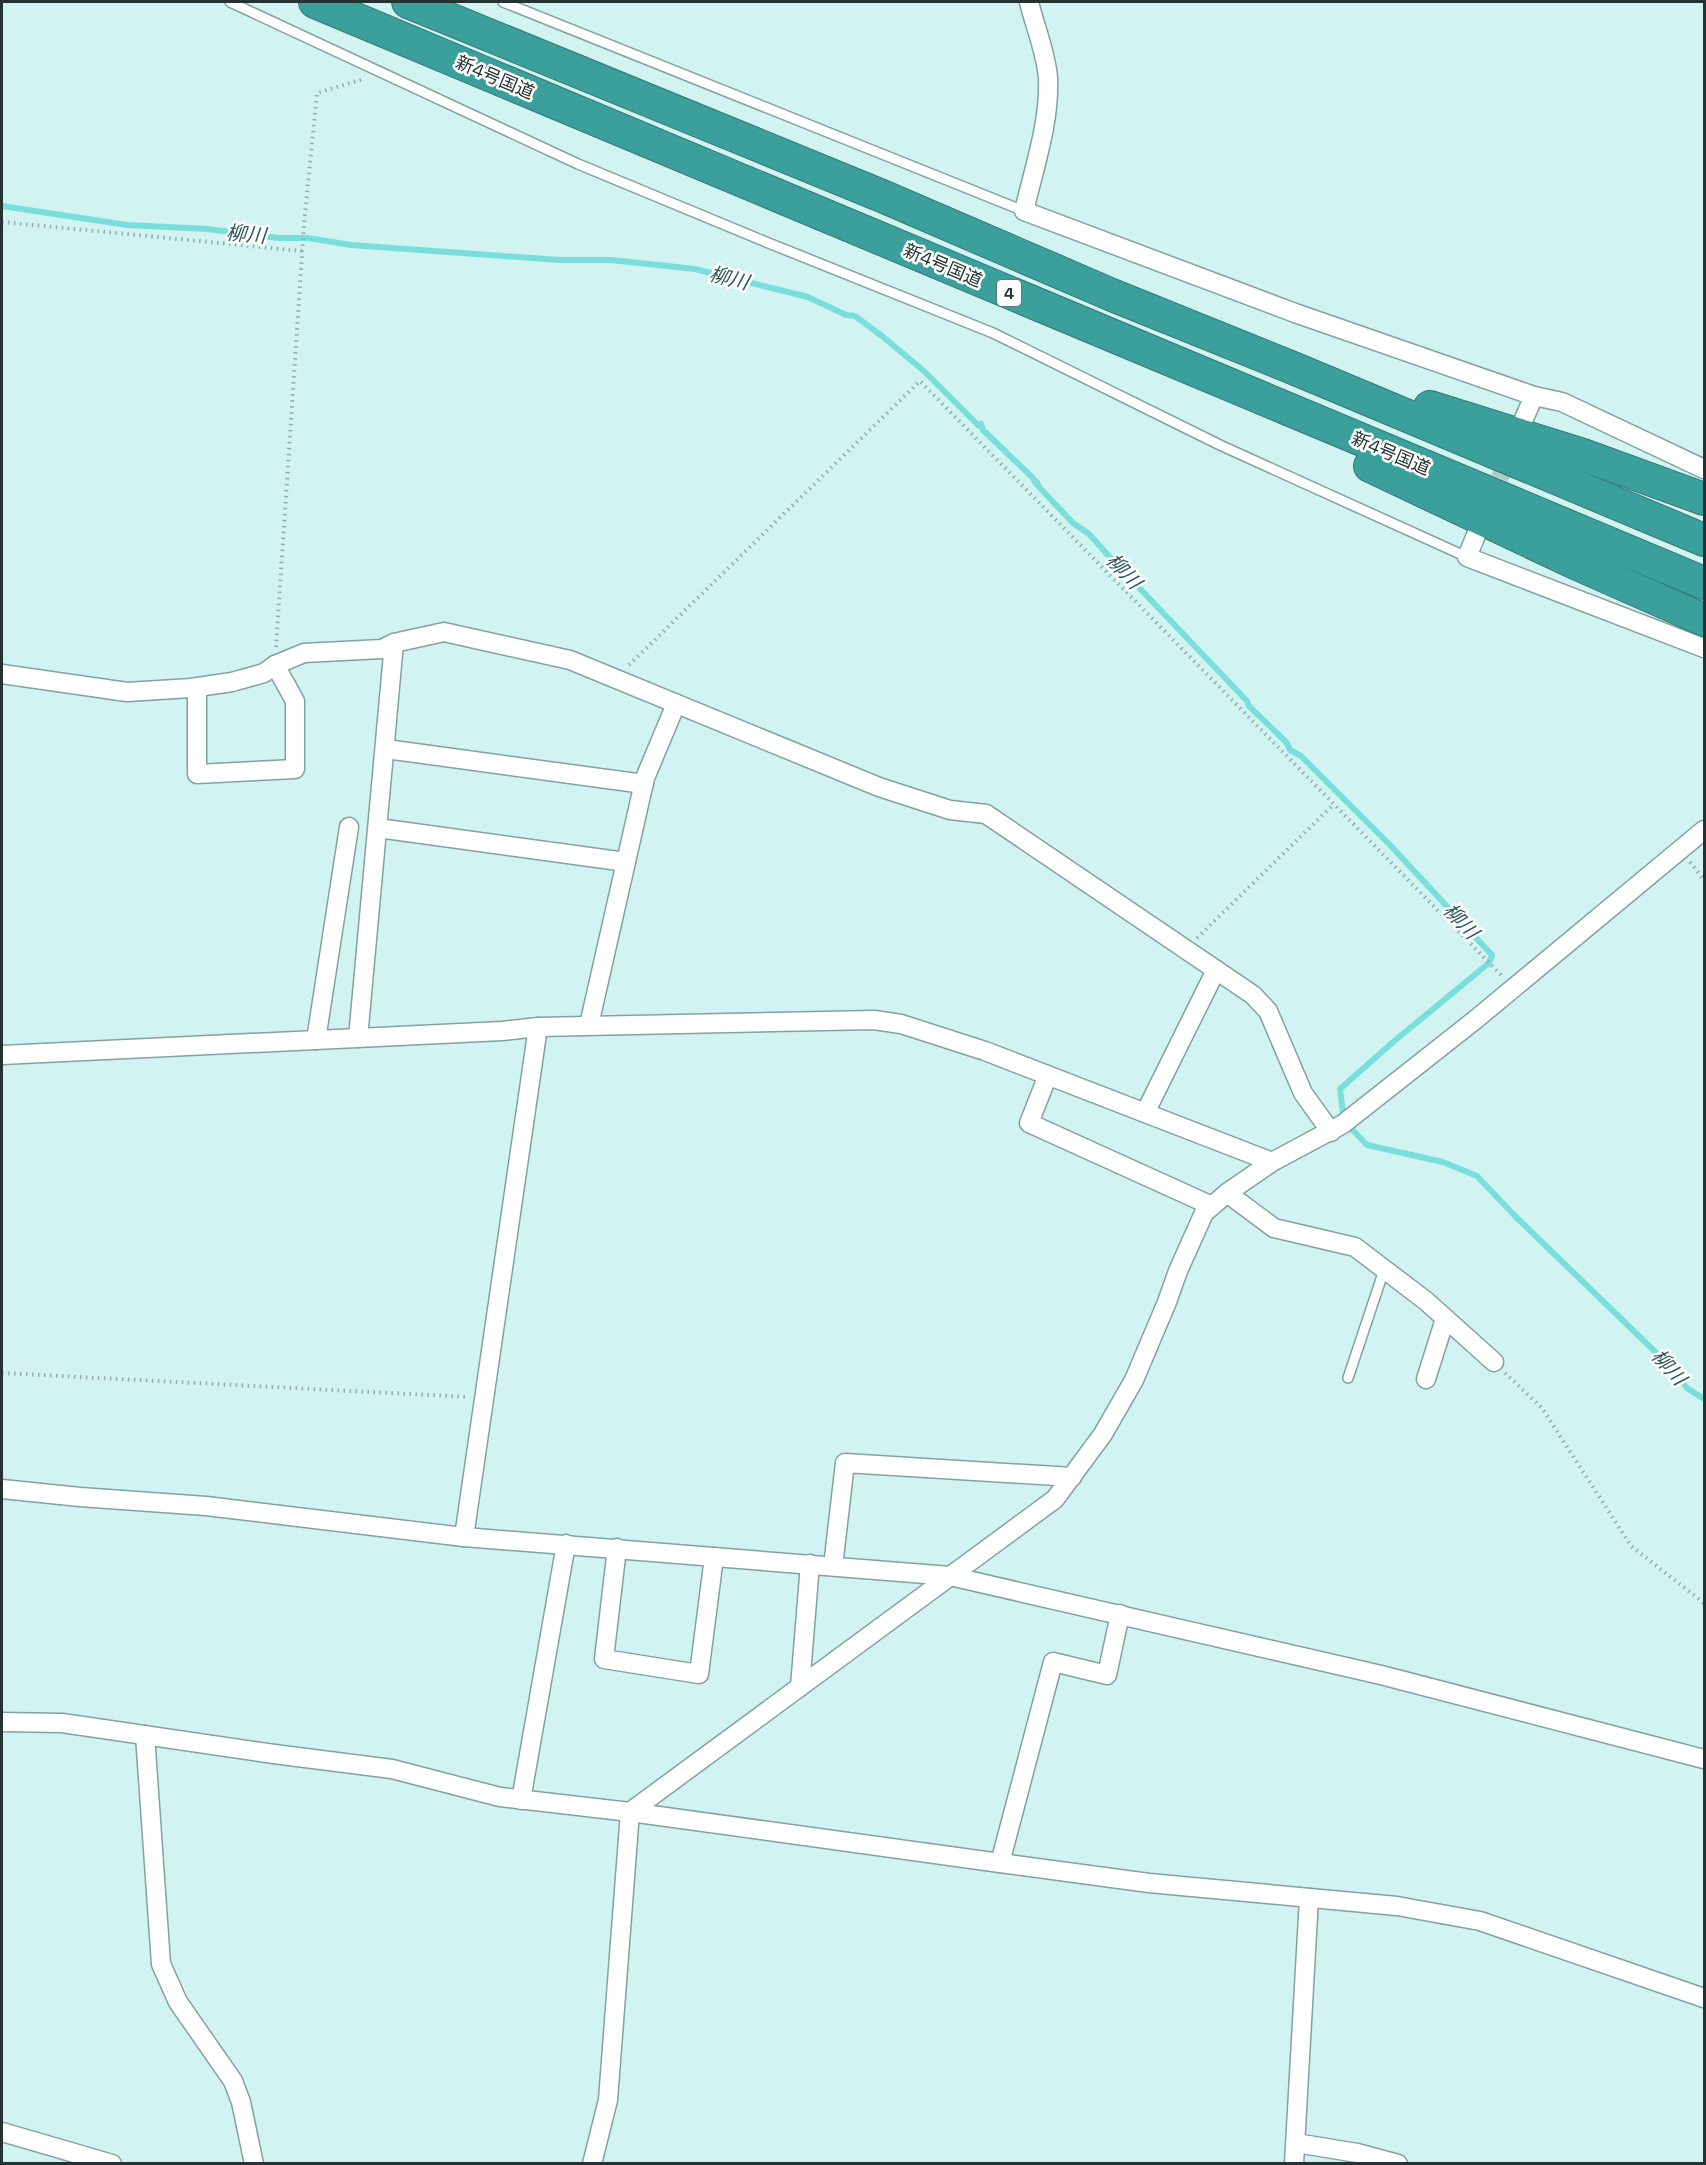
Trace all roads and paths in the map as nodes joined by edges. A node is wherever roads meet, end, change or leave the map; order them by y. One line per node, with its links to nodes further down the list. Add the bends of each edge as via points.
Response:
1 (230, 2): 6 (lane)
2 (315, 2): 10 (highway, 新4号国道 / 4)
3 (408, 2): 11 (highway, 新4号国道 / 4)
4 (503, 2): 7 (lane)
5 (1029, 2): 7 (street, via 1043,52 1048,89 1045,122)
6 (385, 74): 9 (path, via 317,93); 18 (lane, via 578,164 993,333 1222,446)
7 (1024, 211): 12 (street, via 1295,313)
8 (2, 222): 9 (path)
9 (303, 251): 22 (path)
10 (1183, 366): 19 (highway, 新4号国道 / 4); 21 (highway, via 1362,461 1573,562)
11 (1293, 368): 15 (highway, via 1482,422); 17 (highway, 新4号国道 / 4)
12 (1534, 396): 13 (street); 14 (street, via 1562,402)
13 (1523, 421)
14 (1704, 469)
15 (1704, 499)
16 (1479, 528): 18 (street)
17 (1704, 540)
18 (1467, 556): 21 (street)
19 (1704, 583)
20 (394, 643): 22 (street, via 382,649 304,653); 24 (street, via 444,632 570,660); 27 (street)
21 (1703, 643)
22 (275, 665): 25 (street, via 264,673); 25 (street, via 295,701 295,769 196,774)
23 (2, 674): 25 (street, via 127,692)
24 (615, 679): 26 (street); 29 (path, via 920,381)
25 (197, 687)
26 (676, 704): 28 (street); 34 (street, via 879,787 950,810 986,814)
27 (386, 749): 28 (street); 31 (street)
28 (644, 784): 33 (street)
29 (1334, 804): 34 (path); 36 (path)
30 (349, 827): 40 (street)
31 (378, 828): 33 (street); 39 (street)
32 (1704, 830): 36 (street)
33 (626, 862): 37 (street)
34 (1185, 949): 35 (street)
35 (1216, 970): 43 (street); 44 (street, via 1268,1011 1303,1093)
36 (1514, 988): 44 (street)
37 (589, 1025): 38 (street); 42 (street, via 874,1020 901,1024)
38 (538, 1027): 39 (street); 54 (street)
39 (358, 1038): 40 (street)
40 (316, 1040): 41 (street)
41 (2, 1055)
42 (1048, 1075): 43 (street); 47 (street, via 1029,1123)
43 (1145, 1113): 45 (street)
44 (1331, 1132): 45 (street)
45 (1272, 1162): 46 (street)
46 (1227, 1193): 47 (street); 48 (street, via 1274,1228 1355,1247)
47 (1212, 1206): 55 (street, via 1204,1213 1182,1262 1134,1380)
48 (1384, 1270): 49 (street); 52 (lane)
49 (1445, 1319): 50 (street); 53 (street)
50 (1494, 1362): 64 (path, via 1542,1408 1631,1546)
51 (2, 1373): 54 (path)
52 (1348, 1377)
53 (1426, 1379)
54 (484, 1398): 57 (street)
55 (1072, 1477): 62 (street, via 845,1463); 63 (street, via 1055,1499)
56 (2, 1489): 57 (street, via 206,1506)
57 (464, 1536): 58 (street)
58 (566, 1544): 59 (street); 70 (street)
59 (617, 1548): 60 (street); 60 (street, via 604,1659 699,1674)
60 (714, 1557): 61 (street)
61 (810, 1564): 62 (street); 66 (street)
62 (833, 1566): 63 (street)
63 (950, 1576): 65 (street); 66 (street)
64 (1704, 1603)
65 (1120, 1614): 69 (street, via 1381,1675); 72 (street, via 1107,1675 1053,1662)
66 (800, 1687): 71 (street)
67 (2, 1722): 68 (street, via 62,1723)
68 (145, 1735): 70 (street, via 392,1769); 78 (street, via 161,1964 178,2002 233,2081)
69 (1704, 1759)
70 (521, 1800): 71 (street)
71 (630, 1812): 72 (street); 79 (street, via 608,2100)
72 (1000, 1863): 73 (street, via 1149,1883)
73 (1309, 1898): 74 (street, via 1397,1906 1480,1921); 76 (street)
74 (1704, 1998)
75 (2, 2132): 77 (street)
76 (1296, 2143): 80 (street); 81 (street)
77 (112, 2163)
78 (254, 2163)
79 (592, 2163)
80 (1294, 2163)
81 (1398, 2163)

